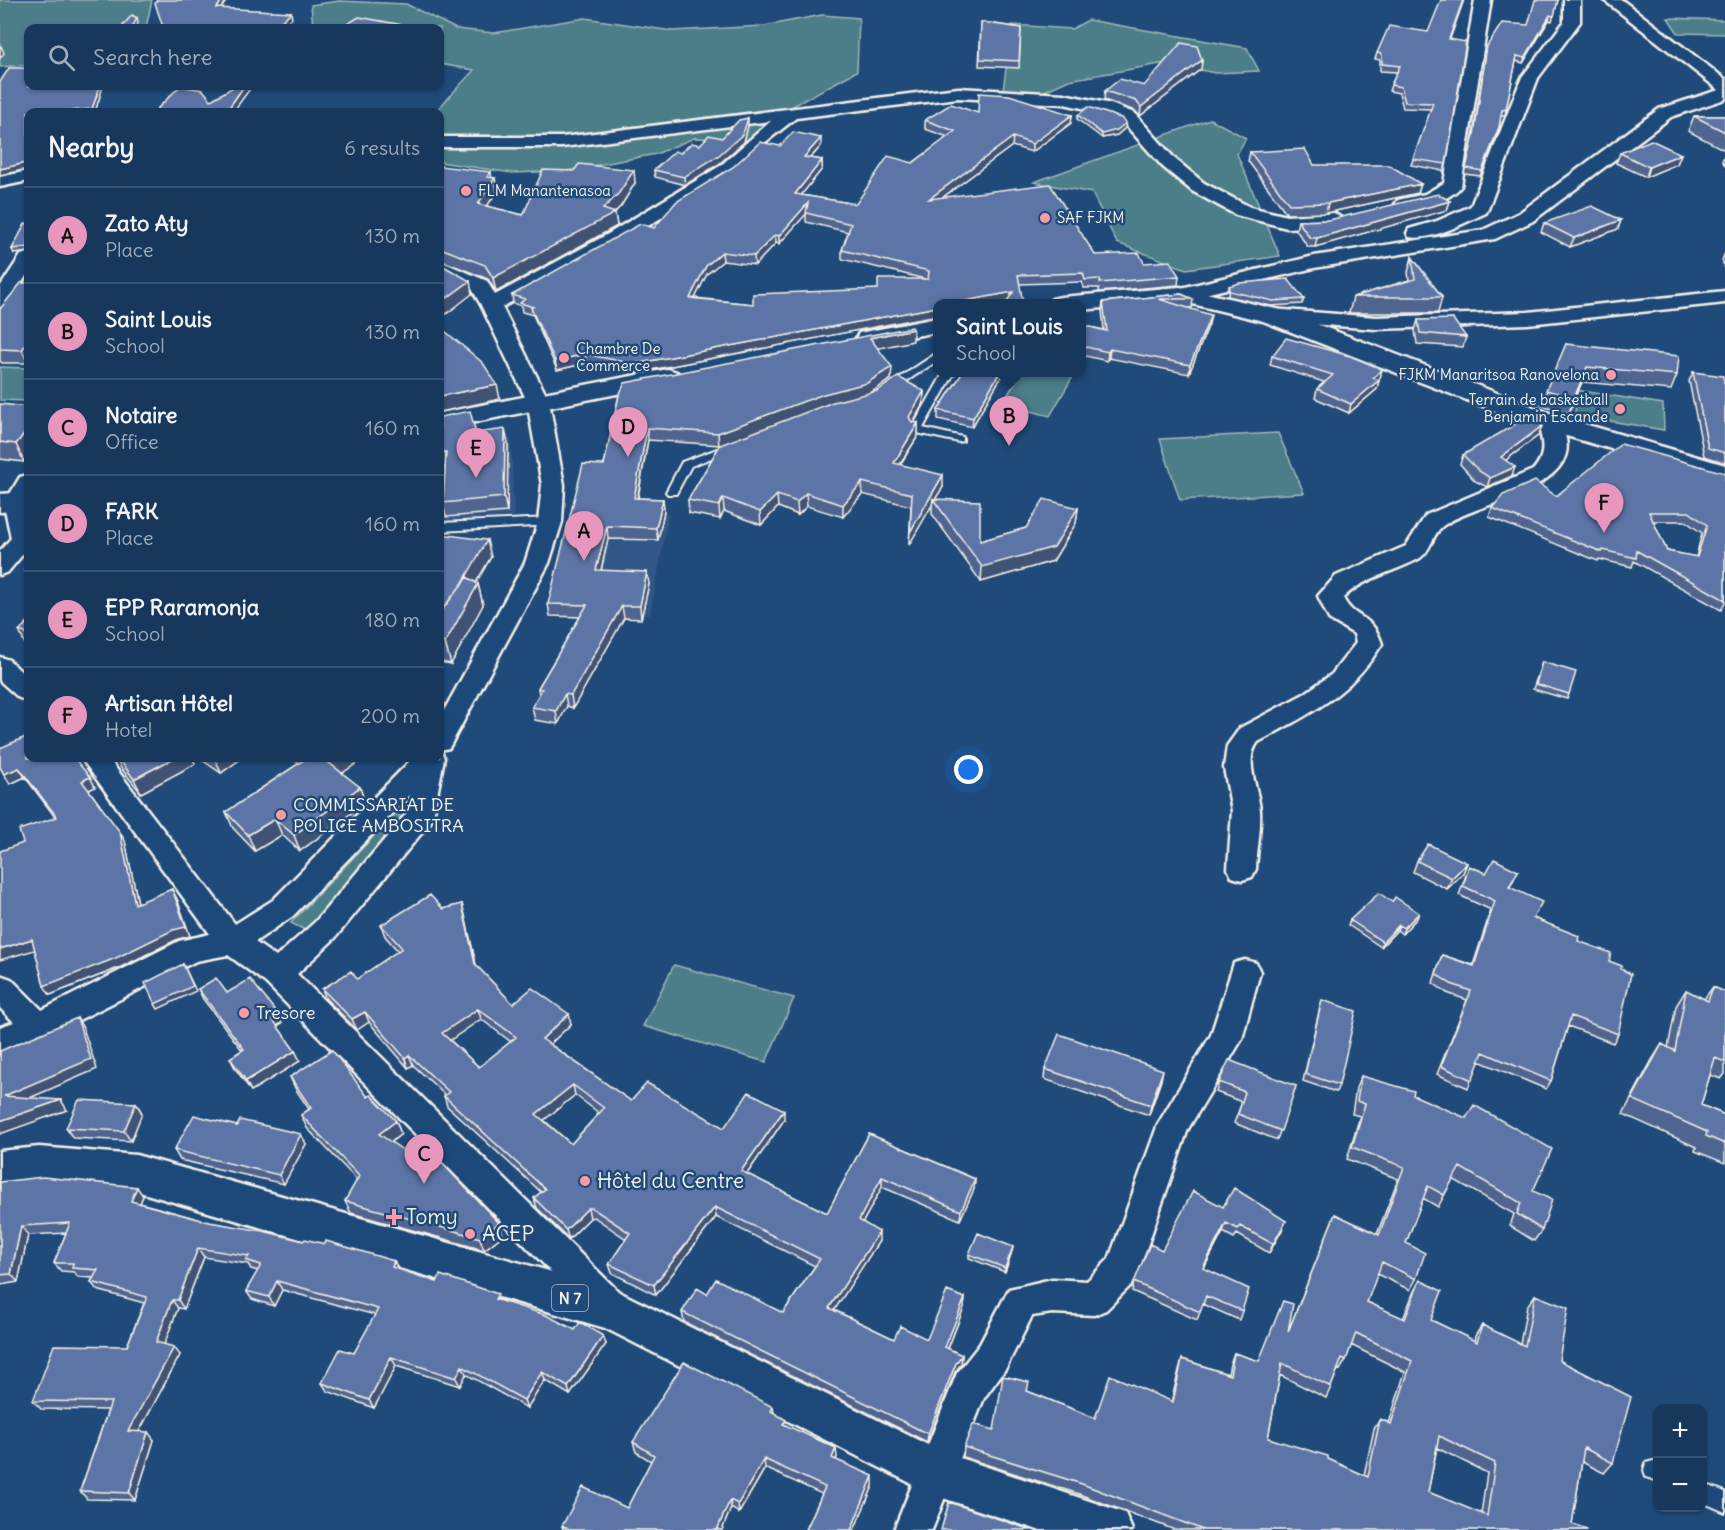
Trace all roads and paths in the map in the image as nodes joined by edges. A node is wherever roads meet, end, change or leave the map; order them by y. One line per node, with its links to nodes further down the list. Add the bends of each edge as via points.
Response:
1 (1483, 0): 10 (street, via 1452,186 1431,198)
2 (1572, 0): 14 (street, via 1572,22 1530,77 1479,209 1444,225)
3 (1612, 0): 4 (street)
4 (1725, 87)
5 (1725, 94): 14 (street, via 1665,114 1526,218 1488,235)
6 (793, 113): 7 (street, via 562,142); 11 (street, via 958,93 1064,99 1128,117 1169,163 1198,187 1243,212 1287,222); 21 (street, via 726,170 615,238)
7 (444, 142)
8 (24, 177): 9 (street)
9 (0, 182)
10 (1385, 208)
11 (1350, 216)
12 (24, 259): 13 (street)
13 (0, 262)
14 (1314, 262): 17 (street)
15 (24, 264): 20 (street)
16 (444, 269): 21 (street, via 480,285)
17 (1180, 294): 19 (street); 22 (street)
18 (1725, 297): 22 (street, via 1528,318 1376,323)
19 (1086, 301)
20 (0, 302)
21 (491, 305): 29 (street)
22 (1270, 315): 31 (street)
23 (933, 326): 24 (street)
24 (843, 343)
25 (933, 359): 28 (lane)
26 (691, 372): 29 (street)
27 (947, 377): 32 (lane, via 916,429)
28 (881, 393)
29 (538, 401): 30 (street); 37 (street, via 553,485)
30 (444, 420)
31 (1548, 422): 34 (street); 46 (street, via 1556,449 1552,464 1541,475 1434,520 1414,551 1345,582 1330,596 1338,613 1365,630 1369,644 1341,680 1250,735 1240,746 1238,768 1246,811)
32 (959, 439)
33 (741, 443): 35 (lane, via 686,464)
34 (1725, 474)
35 (672, 492)
36 (18, 498): 39 (street, via 23,539)
37 (550, 522): 38 (lane); 42 (street, via 537,563)
38 (444, 528)
39 (0, 567)
40 (0, 666): 41 (street)
41 (24, 688)
42 (444, 734)
43 (97, 762): 47 (street)
44 (426, 762): 47 (street, via 283,908)
45 (429, 762): 49 (street, via 419,817 325,930)
46 (1242, 869)
47 (232, 942): 49 (street); 51 (street, via 190,950)
48 (1245, 972): 55 (street, via 1227,1039 1174,1124 1123,1269 1094,1298 1052,1296 1021,1301 993,1356 970,1386)
49 (278, 974): 54 (street)
50 (0, 988): 51 (street)
51 (38, 1026): 52 (street)
52 (0, 1041)
53 (0, 1169): 54 (street, N 7, via 39,1165 136,1173)
54 (613, 1310): 55 (street, N 7)
55 (934, 1472): 58 (street); 59 (street, N 7)
56 (1707, 1494): 57 (lane)
57 (1725, 1502)
58 (913, 1530)
59 (1108, 1530)

